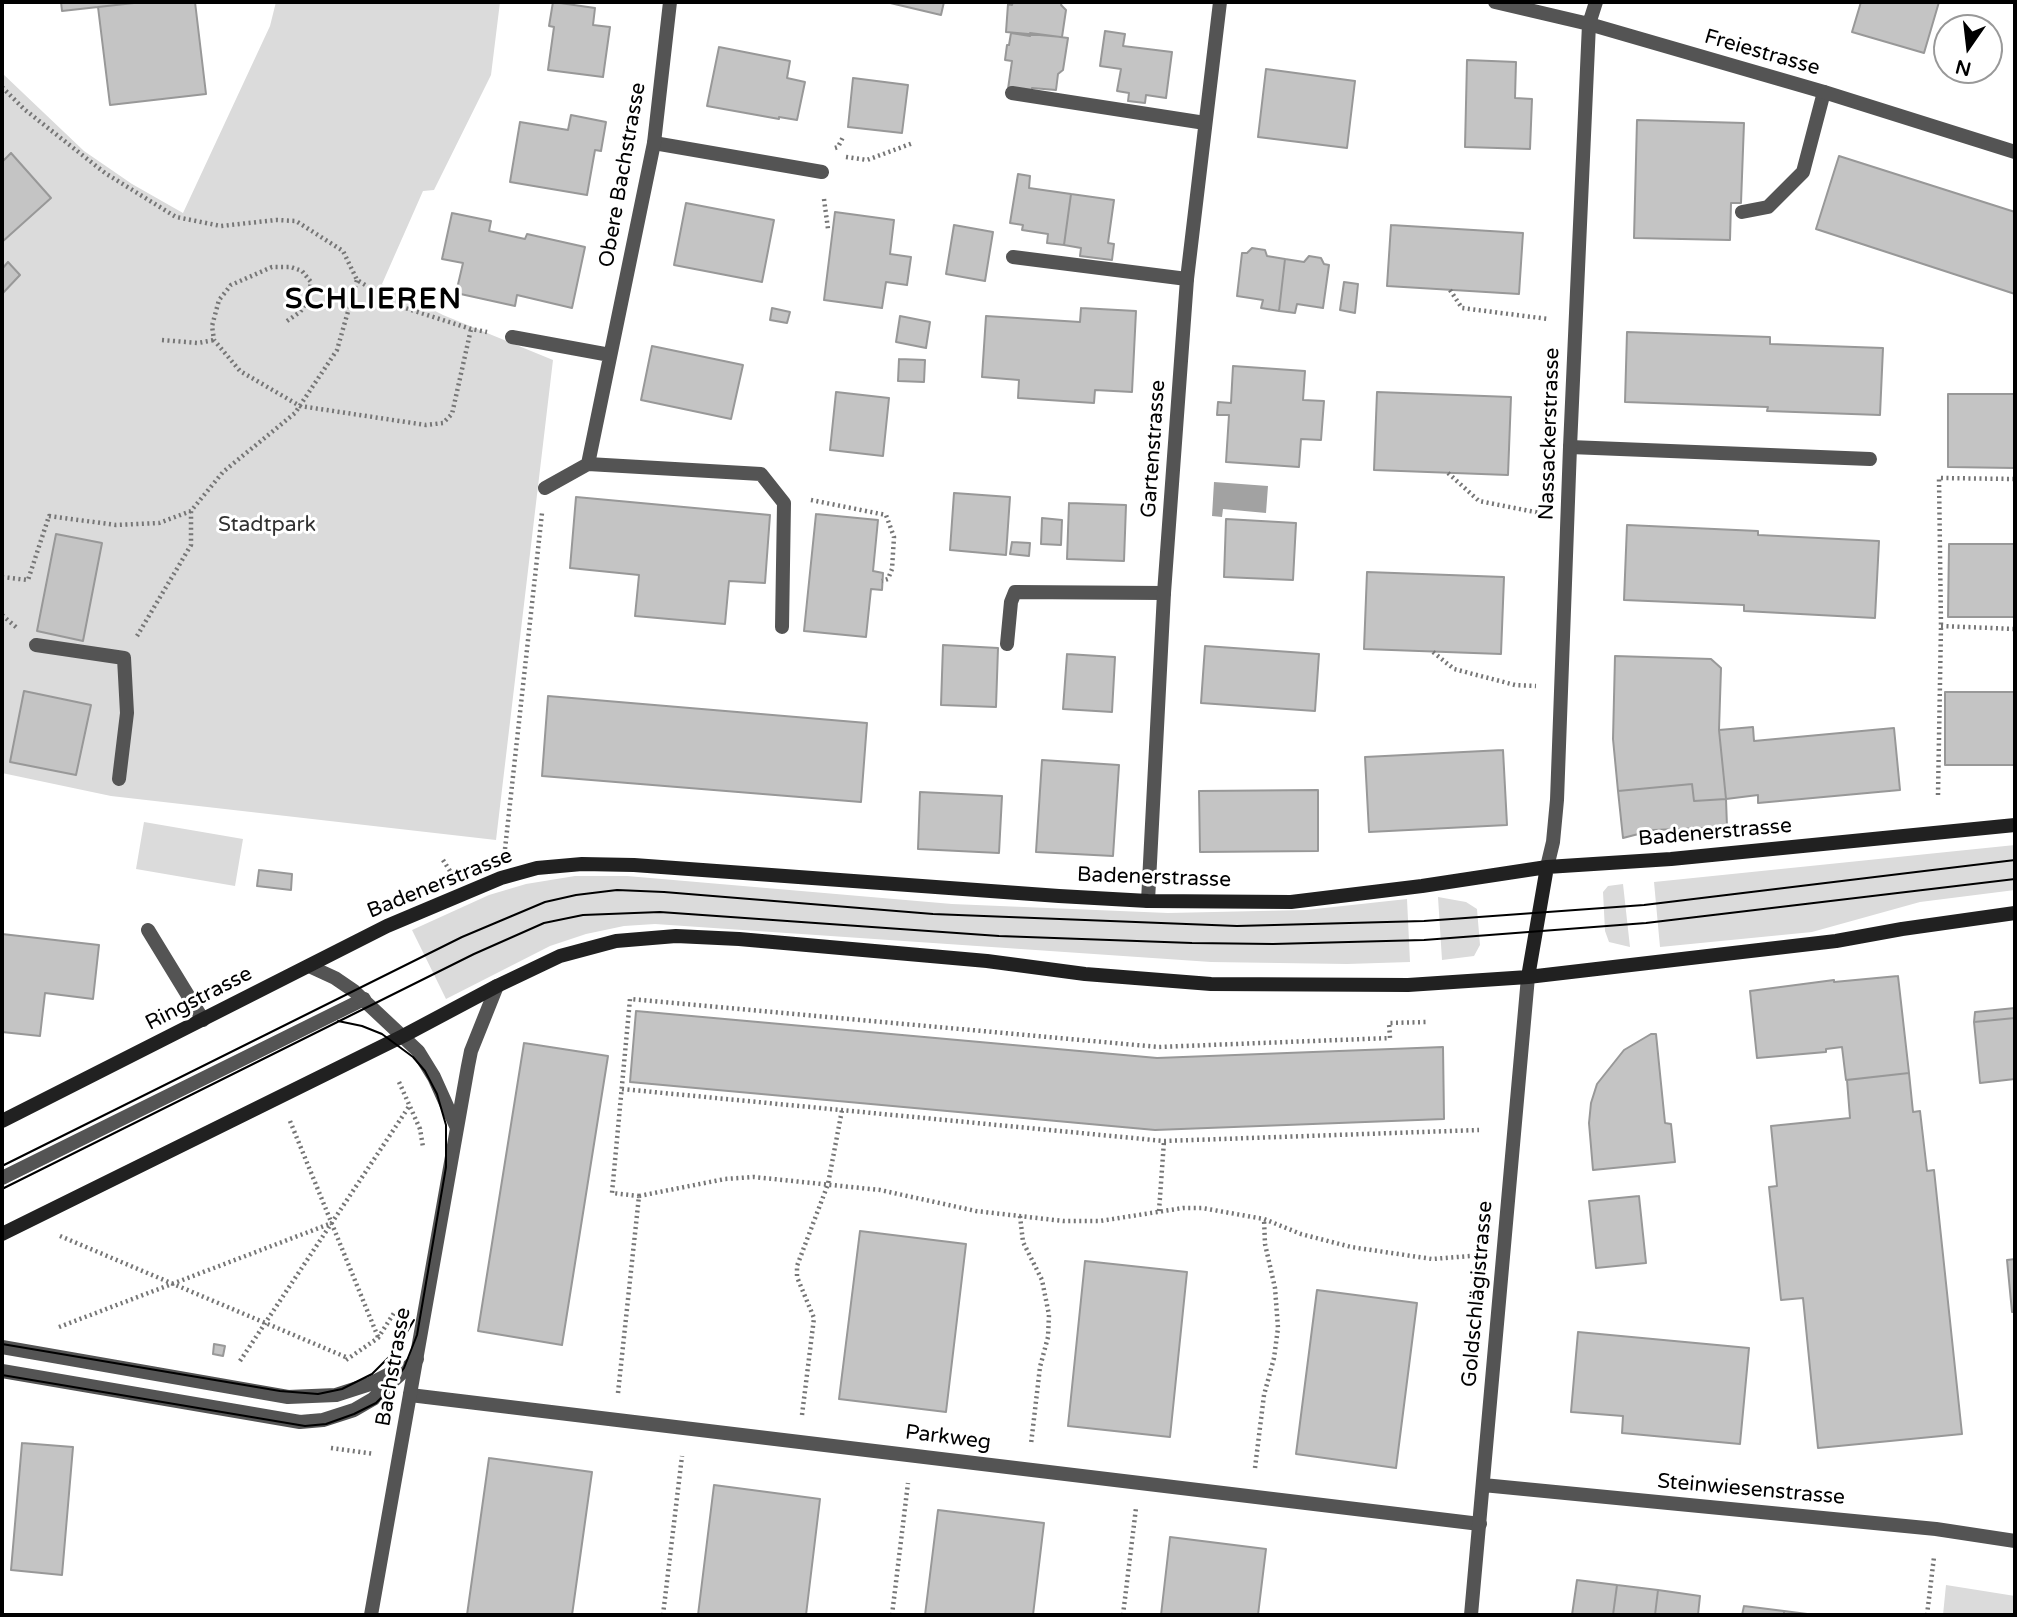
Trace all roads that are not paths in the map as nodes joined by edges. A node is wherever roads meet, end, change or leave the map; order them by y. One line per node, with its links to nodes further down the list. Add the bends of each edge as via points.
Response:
1 (670, 2): 9 (street, Obere Bachstrasse)
2 (1220, 2): 8 (street, Gartenstrasse)
3 (1495, 2): 5 (street, Freiestrasse)
4 (1596, 2): 5 (street, Nassackerstrasse)
5 (1589, 24): 6 (street, Freiestrasse); 17 (street, Nassackerstrasse)
6 (1824, 92): 10 (street, Freiestrasse); 12 (street, via 1803,172 1768,207)
7 (1012, 93): 8 (street)
8 (1205, 123): 14 (street, Gartenstrasse)
9 (654, 143): 11 (street); 16 (street, Obere Bachstrasse)
10 (2015, 152)
11 (822, 172)
12 (1742, 212)
13 (1013, 257): 14 (street)
14 (1186, 279): 21 (street, Gartenstrasse)
15 (512, 337): 16 (street)
16 (610, 355): 19 (street, Obere Bachstrasse)
17 (1570, 447): 18 (street); 27 (street, Nassackerstrasse, via 1557,800)
18 (1870, 459)
19 (589, 464): 20 (street); 22 (street, via 761,474 784,503)
20 (545, 488)
21 (1164, 593): 23 (street, via 1015,592); 28 (street, Gartenstrasse)
22 (782, 627)
23 (1007, 644)
24 (36, 645): 25 (street, via 124,658 127,713)
25 (119, 779)
26 (2015, 825): 27 (main road, Badenerstrasse)
27 (1547, 867): 28 (main road, Badenerstrasse, via 1291,902); 32 (main road)
28 (1148, 901): 31 (main road, Badenerstrasse, via 582,864 537,868 501,878 387,926)
29 (2015, 913): 32 (main road, via 1836,941)
30 (148, 930): 35 (street)
31 (309, 967): 34 (street, via 335,978); 35 (main road, Ringstrasse)
32 (1528, 976): 33 (main road, via 1426,985 1211,984 676,936 616,941 560,956); 45 (street, Goldschlägistrasse)
33 (497, 986): 36 (main road); 38 (street, Bachstrasse, via 471,1051)
34 (364, 999): 36 (street); 39 (street)
35 (203, 1020): 37 (main road, Ringstrasse)
36 (403, 1036): 38 (street, via 427,1063); 40 (main road)
37 (2, 1121)
38 (456, 1126): 42 (street, Bachstrasse)
39 (2, 1178)
40 (2, 1234)
41 (2, 1347): 42 (street, via 288,1397 352,1390)
42 (417, 1359): 43 (street, via 355,1410 300,1422); 44 (street, Bachstrasse)
43 (2, 1371)
44 (410, 1395): 46 (street, Parkweg); 48 (street, Bachstrasse)
45 (1483, 1485): 46 (street, Goldschlägistrasse); 47 (street, Steinwiesenstrasse, via 1936,1529)
46 (1480, 1524): 49 (street, Goldschlägistrasse)
47 (2015, 1541)
48 (371, 1615)
49 (1471, 1615)

